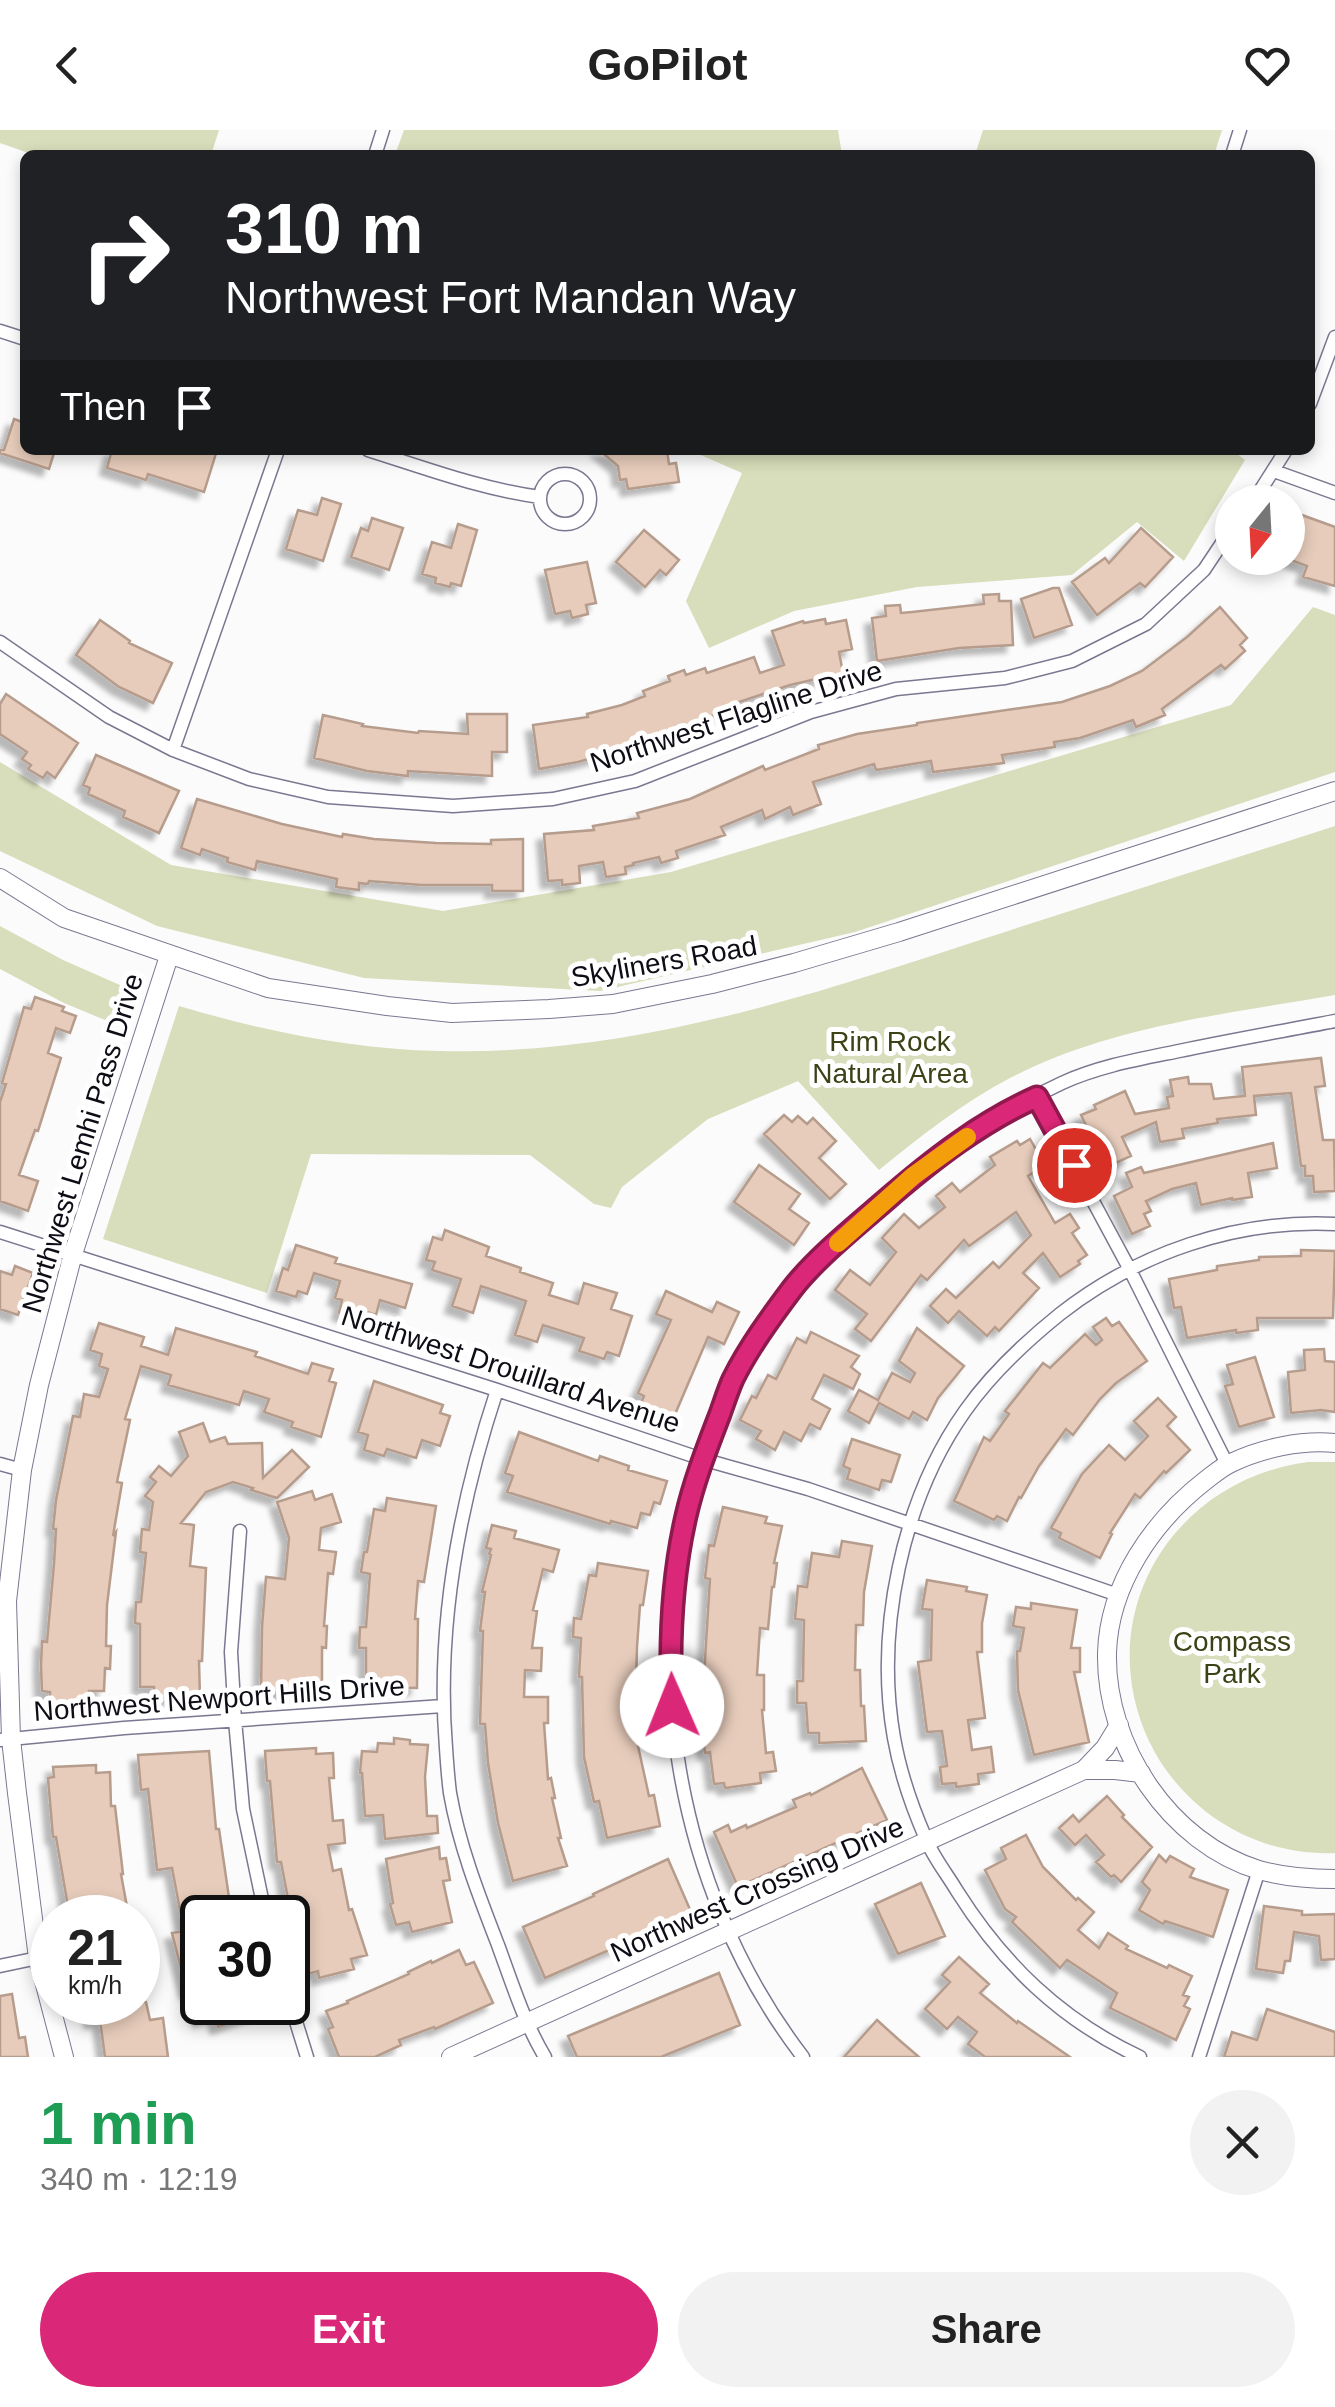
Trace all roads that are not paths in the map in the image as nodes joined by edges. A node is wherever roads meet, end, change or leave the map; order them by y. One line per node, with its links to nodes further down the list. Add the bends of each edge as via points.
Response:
1 (1335, 337): 2 (street)
2 (1315, 391)
3 (276, 455): 12 (street)
4 (384, 455): 9 (street)
5 (1283, 455): 6 (street)
6 (1274, 471): 7 (street); 8 (street)
7 (1265, 485)
8 (1335, 493)
9 (540, 497): 9 (street, via 549,518 563,524 584,516 590,502 587,486 568,474 546,482)
10 (1215, 554): 12 (street, Northwest Flagline Drive, via 1146,624 1072,661 1006,678 896,688 811,712 635,781 553,798 452,806 328,796 250,779)
11 (0, 642): 12 (street, Northwest Flagline Drive, via 109,717)
12 (173, 750)
13 (1335, 791): 15 (street, Skyliners Road, via 824,955 614,1004 420,1009 268,988)
14 (0, 878): 15 (street, Skyliners Road, via 64,918)
15 (169, 956): 20 (street, Northwest Lemhi Pass Drive)
16 (1335, 1021): 17 (street, via 1148,1057 1063,1082)
17 (1037, 1097): 21 (street); 24 (street, via 913,1176 795,1286 734,1379)
18 (1335, 1224): 21 (street, via 1298,1222 1224,1234)
19 (0, 1232): 20 (street, Northwest Drouillard Avenue)
20 (72, 1254): 22 (street, Northwest Drouillard Avenue); 27 (street, Northwest Lemhi Pass Drive)
21 (1130, 1268): 26 (street); 28 (street, via 1089,1291 987,1383 944,1444)
22 (497, 1390): 24 (street, Northwest Drouillard Avenue); 31 (street, via 454,1559)
23 (1335, 1443): 26 (street, via 1302,1443)
24 (702, 1459): 28 (street, Northwest Drouillard Avenue); 42 (street, via 686,1517 672,1624 674,1734 692,1827)
25 (0, 1464): 27 (street)
26 (1228, 1464): 30 (street, via 1170,1511)
27 (22, 1470): 34 (street, Northwest Lemhi Pass Drive, via 7,1602)
28 (911, 1523): 30 (street, Northwest Drouillard Avenue); 37 (street, via 893,1593 889,1696 894,1738)
29 (240, 1532): 32 (street, via 231,1652)
30 (1118, 1595): 33 (street, via 1107,1653)
31 (442, 1706): 32 (street, Northwest Newport Hills Drive); 45 (street, via 463,1848)
32 (235, 1720): 34 (street, Northwest Newport Hills Drive); 40 (street, via 243,1809)
33 (1119, 1725): 35 (street, Northwest Crossing Drive); 36 (street)
34 (5, 1739): 41 (street, Northwest Lemhi Pass Drive)
35 (1084, 1770): 36 (street, Northwest Crossing Drive); 37 (street, Northwest Crossing Drive)
36 (1140, 1773): 38 (street, via 1186,1828)
37 (927, 1843): 42 (street, Northwest Crossing Drive); 53 (street, via 980,1928 1020,1972 1072,2017)
38 (1259, 1870): 39 (street); 54 (street)
39 (1335, 1879)
40 (261, 1895)
41 (30, 1905)
42 (728, 1931): 45 (street, Northwest Crossing Drive); 52 (street)
43 (30, 1960): 44 (street)
44 (0, 1966)
45 (528, 2022): 50 (street, Northwest Crossing Drive); 51 (street)
46 (56, 2025): 48 (street, Northwest Lemhi Pass Drive)
47 (297, 2025): 49 (street)
48 (64, 2057)
49 (307, 2057)
50 (451, 2057)
51 (545, 2057)
52 (803, 2057)
53 (1140, 2057)
54 (1198, 2057)

